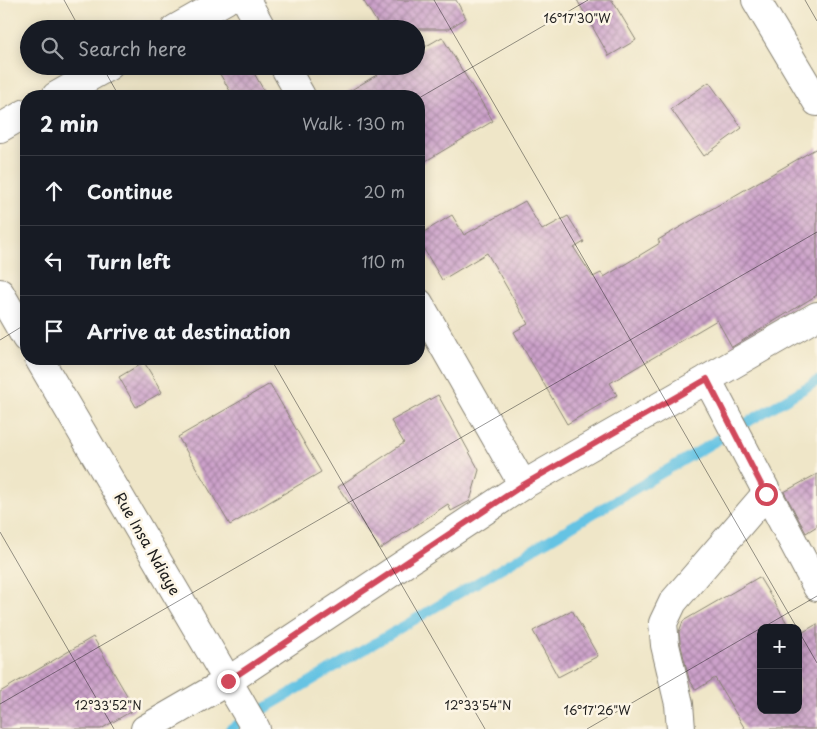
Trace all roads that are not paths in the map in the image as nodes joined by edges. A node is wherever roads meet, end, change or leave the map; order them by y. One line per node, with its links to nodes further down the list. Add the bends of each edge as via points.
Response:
1 (226, 0): 4 (street)
2 (246, 0): 5 (street)
3 (756, 0): 10 (street)
4 (191, 20)
5 (257, 20)
6 (93, 75): 8 (street)
7 (289, 75): 9 (street)
8 (67, 90)
9 (298, 90)
10 (817, 102)
11 (20, 116): 12 (street)
12 (0, 128)
13 (0, 293): 16 (street)
14 (425, 313): 19 (street)
15 (817, 316): 18 (street)
16 (20, 328)
17 (43, 365): 22 (street, Rue Insa Ndiaye)
18 (707, 379): 19 (street); 20 (street)
19 (523, 485): 22 (street)
20 (766, 494): 21 (street); 25 (street, via 673,602 663,623)
21 (817, 587)
22 (228, 681): 23 (street); 24 (street, Rue Insa Ndiaye)
23 (145, 729)
24 (256, 729)
25 (682, 729)

